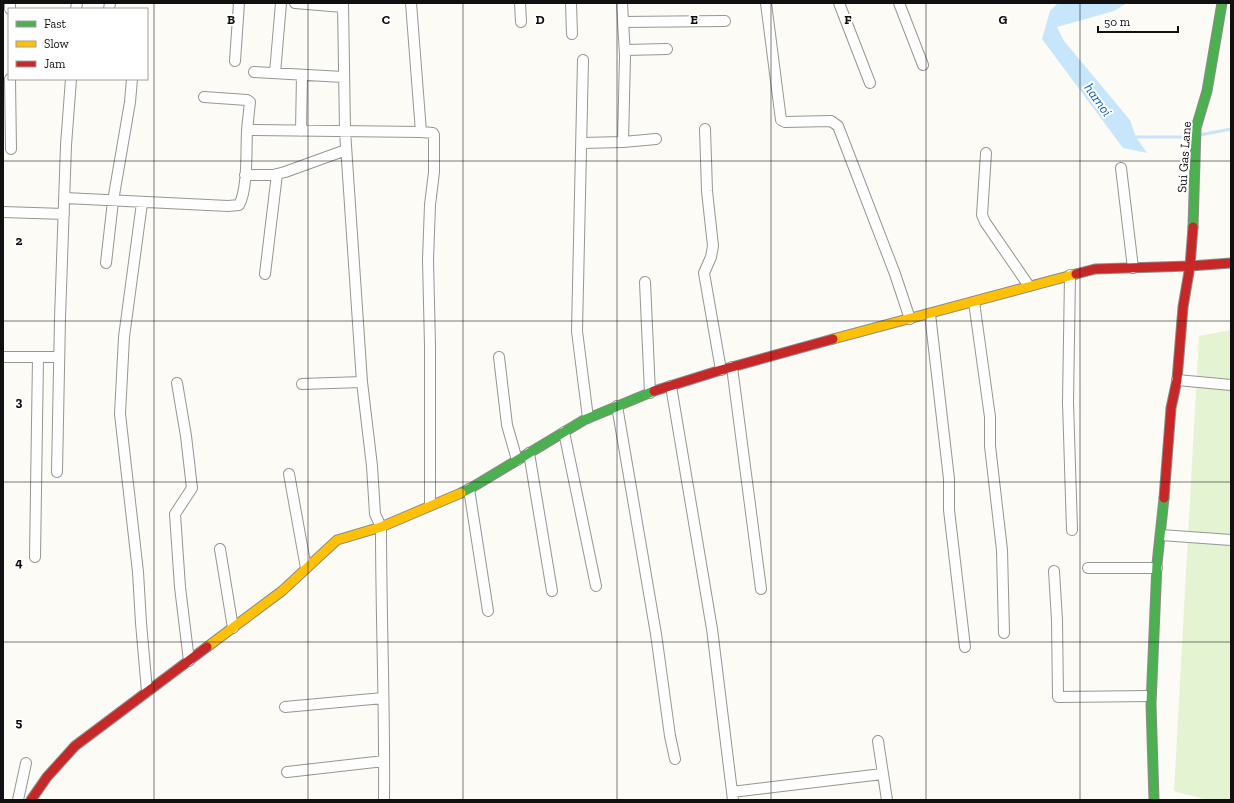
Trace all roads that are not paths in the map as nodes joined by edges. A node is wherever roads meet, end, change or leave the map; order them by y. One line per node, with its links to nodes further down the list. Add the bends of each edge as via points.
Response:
1 (239, 3): 20 (street)
2 (281, 3): 23 (street)
3 (295, 3): 12 (street)
4 (411, 3): 35 (street)
5 (520, 3): 14 (street)
6 (570, 3): 16 (street)
7 (622, 3): 15 (street)
8 (766, 3): 60 (street, via 781,120 831,121 838,126)
9 (839, 3): 29 (street)
10 (899, 3): 21 (street)
11 (1222, 3): 52 (street, Sui Gas Lane, via 1207,91 1196,128)
12 (343, 5): 25 (street)
13 (725, 21): 15 (street)
14 (521, 22)
15 (623, 22): 18 (street)
16 (572, 34)
17 (667, 49): 18 (street)
18 (625, 50): 37 (street)
19 (584, 60): 38 (street)
20 (235, 61)
21 (923, 65)
22 (254, 72): 23 (street)
23 (276, 73): 24 (street)
24 (302, 75): 25 (street); 33 (street)
25 (343, 77): 34 (street)
26 (10, 80): 39 (street)
27 (71, 80): 45 (street)
28 (132, 80): 46 (street)
29 (870, 83)
30 (204, 97): 32 (street, via 250,102)
31 (705, 129): 66 (street, via 707,191 713,246 704,273)
32 (247, 130): 33 (street); 44 (street)
33 (302, 131): 34 (street)
34 (345, 131): 35 (street); 40 (street)
35 (421, 132): 82 (street, via 433,133 434,136 428,260)
36 (656, 139): 37 (street)
37 (623, 142): 38 (street)
38 (582, 143): 75 (street, via 577,332)
39 (10, 149)
40 (346, 150): 43 (street); 68 (street)
41 (986, 153): 57 (street, via 982,215)
42 (1121, 168): 53 (street)
43 (277, 174): 44 (street); 54 (street)
44 (245, 175): 47 (street, via 239,205)
45 (65, 198): 46 (street); 49 (street)
46 (113, 201): 47 (street); 50 (street)
47 (142, 203): 101 (street, via 124,337 120,414 138,572)
48 (3, 212): 49 (street)
49 (64, 214): 63 (street)
50 (106, 263)
51 (1231, 264): 52 (street)
52 (1190, 266): 53 (street); 67 (street, Sui Gas Lane, via 1183,307)
53 (1133, 268): 55 (street, via 1096,269)
54 (265, 274)
55 (1070, 275): 57 (street); 84 (street, via 1068,402)
56 (644, 282): 73 (street)
57 (1029, 286): 58 (street)
58 (974, 302): 59 (street); 98 (street, via 990,417 990,446 1002,550)
59 (930, 314): 60 (street); 99 (street, via 949,479 950,524)
60 (910, 319): 65 (street)
61 (3, 357): 62 (street)
62 (38, 357): 63 (street); 88 (street)
63 (59, 357): 79 (street)
64 (499, 357): 78 (street, via 507,425)
65 (732, 367): 66 (street); 94 (street)
66 (721, 370): 72 (street)
67 (1177, 380): 71 (street); 85 (street, Sui Gas Lane, via 1171,408)
68 (362, 382): 70 (street); 83 (street, via 375,514)
69 (177, 383): 100 (street, via 192,488 175,514)
70 (302, 384)
71 (1231, 385)
72 (671, 386): 73 (street); 111 (street, via 712,629)
73 (650, 393): 74 (street)
74 (617, 406): 75 (street); 106 (street)
75 (588, 418): 76 (street)
76 (564, 432): 77 (street); 93 (street)
77 (529, 453): 78 (street); 95 (street)
78 (517, 460): 81 (street)
79 (57, 472)
80 (289, 474): 89 (street)
81 (469, 489): 82 (street, via 438,504); 96 (street)
82 (430, 505): 83 (street)
83 (381, 527): 89 (street, via 337,540); 103 (street)
84 (1072, 530)
85 (1161, 535): 86 (street); 91 (street, Sui Gas Lane)
86 (1231, 540)
87 (220, 549): 97 (street)
88 (35, 557)
89 (306, 568): 97 (street, via 282,592)
90 (1088, 568): 91 (street)
91 (1157, 568): 102 (street, Sui Gas Lane)
92 (1054, 571): 102 (street, via 1058,697)
93 (596, 586)
94 (761, 589)
95 (552, 591)
96 (488, 611)
97 (233, 628): 100 (street)
98 (1004, 634)
99 (965, 647)
100 (189, 661): 101 (street)
101 (147, 692): 113 (street, via 75,746 47,777)
102 (1151, 696): 116 (street, Sui Gas Lane)
103 (383, 698): 104 (street); 107 (street)
104 (285, 707)
105 (878, 741): 110 (street)
106 (675, 759)
107 (384, 761): 109 (street); 114 (street)
108 (26, 763): 112 (street)
109 (288, 772)
110 (882, 774): 111 (street); 115 (street)
111 (732, 796)
112 (18, 800)
113 (31, 800)
114 (384, 800)
115 (887, 800)
116 (1154, 800)

